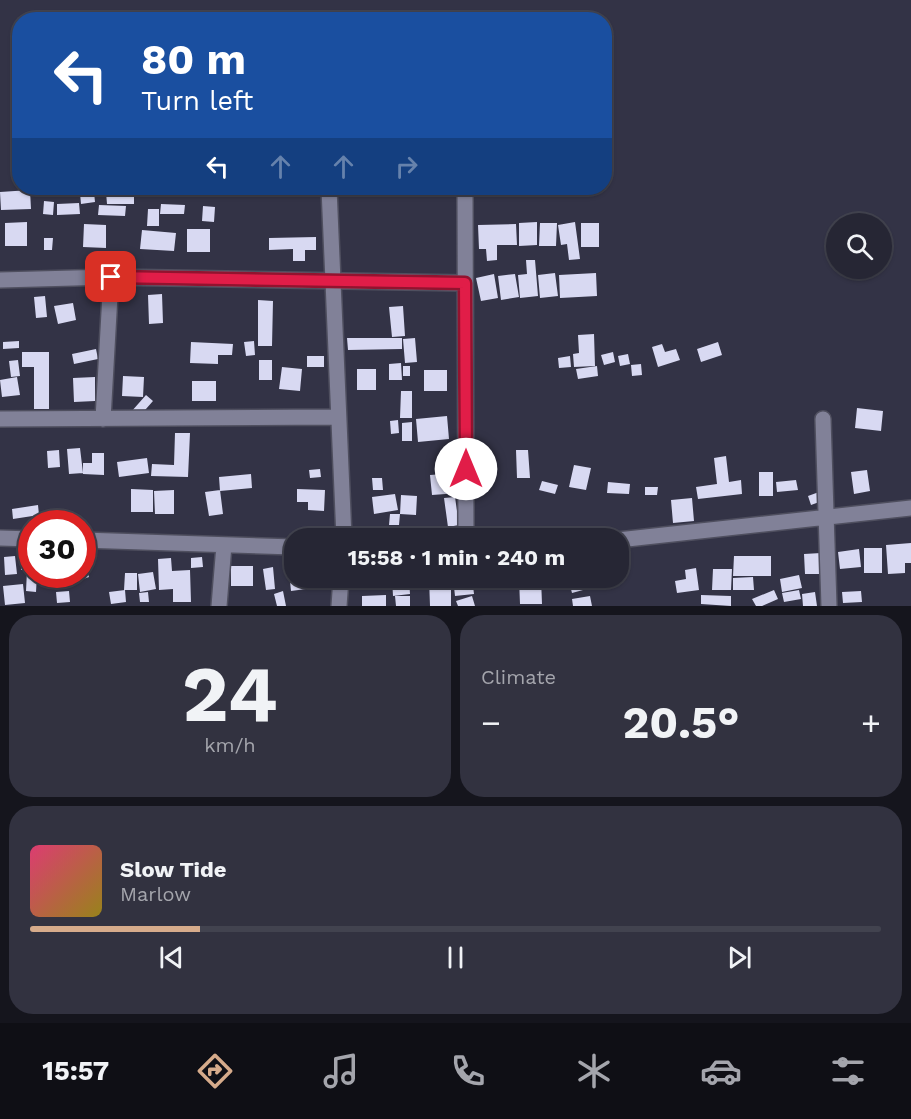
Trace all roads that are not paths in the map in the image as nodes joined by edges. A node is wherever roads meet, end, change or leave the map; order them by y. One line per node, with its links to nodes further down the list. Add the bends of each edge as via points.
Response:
1 (328, 195): 5 (street)
2 (465, 195): 6 (street)
3 (111, 277): 4 (street); 5 (street); 9 (street)
4 (0, 280)
5 (333, 281): 6 (street); 7 (street)
6 (465, 283): 14 (street)
7 (338, 417): 9 (street); 13 (street)
8 (0, 419): 9 (street)
9 (103, 419)
10 (823, 419): 12 (street)
11 (911, 508): 12 (street)
12 (826, 517): 17 (street); 24 (street)
13 (344, 528)
14 (466, 528)
15 (0, 538): 16 (street)
16 (18, 539)
17 (629, 539)
18 (96, 540): 19 (street)
19 (224, 545): 20 (street); 22 (street)
20 (284, 547)
21 (340, 588): 23 (street)
22 (219, 606)
23 (339, 606)
24 (829, 606)

